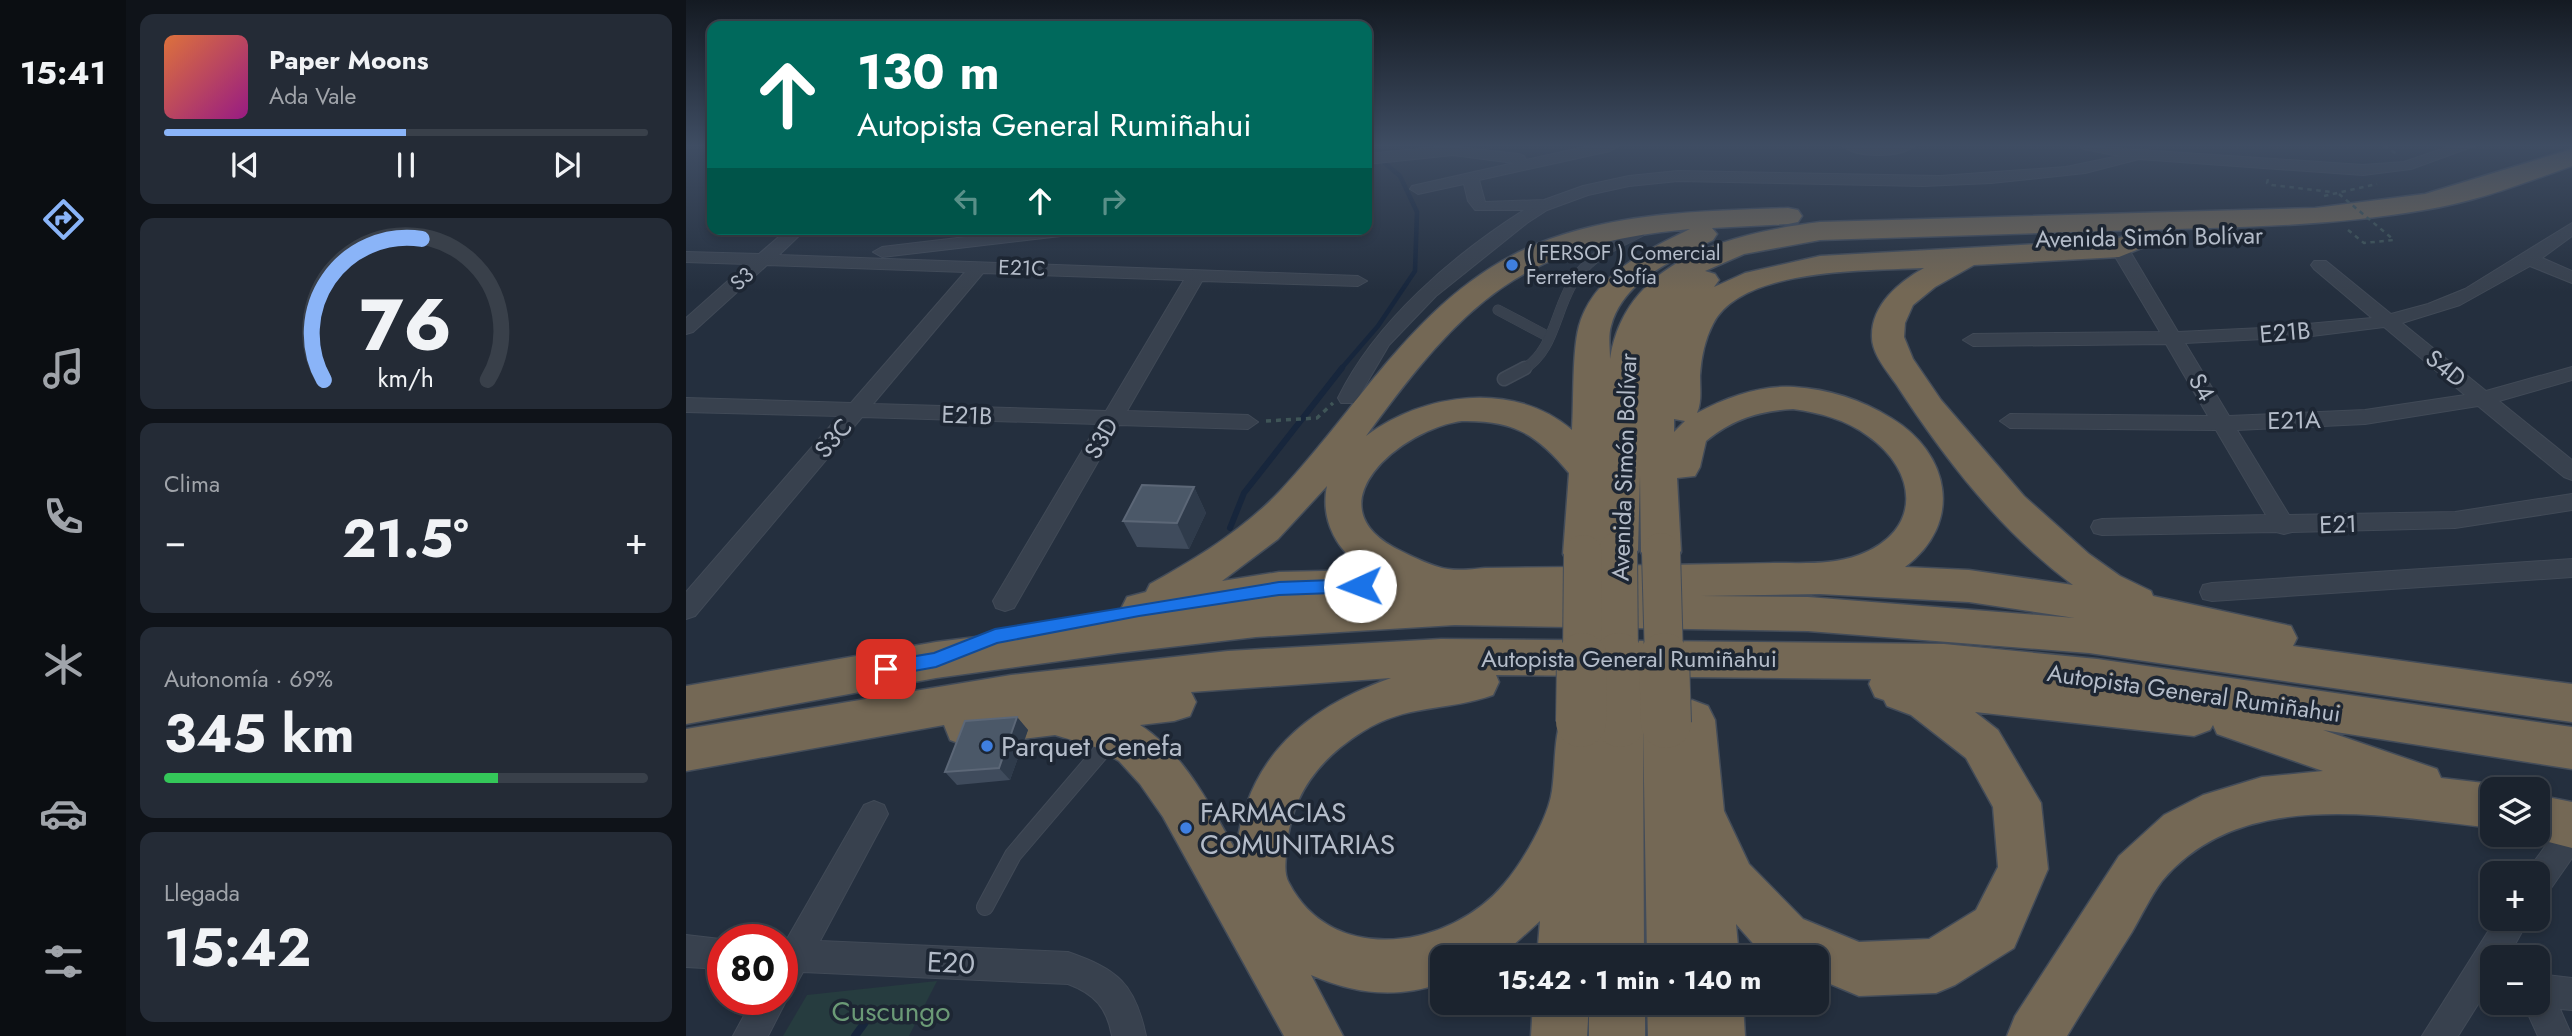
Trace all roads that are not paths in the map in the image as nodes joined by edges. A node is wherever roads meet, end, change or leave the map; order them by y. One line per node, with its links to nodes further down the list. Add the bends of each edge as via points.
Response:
1 (1474, 194): 5 (street, via 1481,207)
2 (1583, 194): 5 (street)
3 (2455, 194): 11 (highway, Avenida Simón Bolívar, via 2426,202)
4 (2520, 194): 11 (highway, Avenida Simón Bolívar, via 2448,217 2348,230)
5 (1553, 202): 30 (street, via 1519,220 1425,295 1356,377)
6 (1762, 217): 7 (highway); 11 (highway, via 1835,214); 39 (highway, via 1680,244 1648,261 1613,292 1595,326)
7 (1660, 224): 25 (lane, via 1592,258 1567,288); 52 (highway, via 1547,250 1489,281 1443,317 1292,502 1213,568)
8 (2572, 228): 15 (street, E21B)
9 (791, 235): 14 (street, S3)
10 (1031, 235): 16 (street)
11 (2123, 235): 12 (highway); 26 (street, S4); 44 (highway, Avenida Simón Bolívar, via 1862,228 1780,235 1703,258 1674,277 1645,306 1629,341); 45 (highway, Avenida Simón Bolívar, via 1842,245 1752,260 1706,279 1675,307 1659,343 1654,384)
12 (1974, 256): 38 (highway, via 1820,265 1774,274 1714,297 1699,315 1686,349); 53 (highway, via 1919,283 1901,299 1891,317 1888,338 1895,356 1924,402 2013,508 2080,570 2124,598)
13 (686, 257): 14 (street, E21C)
14 (764, 259): 16 (street, E21C); 24 (street, S3)
15 (2531, 260): 20 (street); 23 (street, E21B, via 2487,287 2433,309)
16 (817, 262): 18 (street, E21C)
17 (2320, 265): 23 (street, S4D)
18 (979, 267): 19 (street, E21C); 33 (street, S3C)
19 (1196, 274): 21 (street, E21C); 34 (street, S3D)
20 (2572, 278)
21 (1358, 281)
22 (1498, 310): 25 (lane)
23 (2387, 320): 26 (street, E21B, via 2288,332); 31 (street, S4D)
24 (686, 328)
25 (1549, 337): 29 (lane, via 1534,363)
26 (2173, 337): 27 (street, E21B); 36 (street, S4)
27 (1973, 340)
28 (2572, 373): 31 (street, E21A)
29 (1504, 379)
30 (1348, 398)
31 (2485, 400): 36 (street, E21A, via 2373,417); 40 (street, S4D)
32 (686, 405): 33 (street, E21B)
33 (855, 412): 34 (street, E21B); 51 (street, S3C)
34 (1111, 420): 37 (street, E21B); 50 (street, S3D)
35 (2010, 421): 36 (street, E21A)
36 (2222, 421): 42 (street, S4)
37 (1248, 422)
38 (1682, 467): 45 (highway); 47 (highway, via 1690,435 1719,414 1756,401 1799,399 1842,407 1881,426 1910,452 1926,485 1924,518 1904,548 1868,570)
39 (1587, 470): 44 (highway); 48 (highway, via 1549,430 1494,411 1434,415 1376,444 1349,476 1345,512 1349,523 1364,547 1380,558)
40 (2572, 472)
41 (2572, 502): 42 (street, E21, via 2455,520)
42 (2284, 526): 43 (street, E21)
43 (2102, 527)
44 (1600, 552): 61 (highway, bridge)
45 (1671, 552): 61 (highway, Avenida Simón Bolívar, bridge)
46 (2572, 568): 49 (street)
47 (1820, 578): 48 (highway); 53 (highway, via 1969,586)
48 (1442, 583): 52 (highway, via 1279,588)
49 (2212, 592)
50 (1005, 601)
51 (686, 609)
52 (1139, 610): 54 (highway, via 995,636)
53 (2168, 615): 57 (highway, via 2376,660)
54 (936, 660): 57 (highway, Autopista General Rumiñahui, via 1256,620 1455,609 1754,613 2089,636); 65 (highway, Autopista General Rumiñahui)
55 (1864, 681): 56 (highway); 60 (highway); 71 (highway, via 1927,701 1982,744 2017,803 2023,869 1995,929 1936,966 1859,969 1784,938 1731,882)
56 (1477, 682): 59 (highway, via 1256,691); 67 (highway, via 1395,695 1339,721 1296,757 1266,817 1262,845 1264,888 1284,922 1325,955 1352,964 1383,969 1454,953 1511,916 1549,864)
57 (2425, 682): 58 (highway, Autopista General Rumiñahui)
58 (2572, 703)
59 (1051, 717): 63 (highway); 64 (highway, via 800,743)
60 (2234, 720): 62 (highway); 68 (highway)
61 (1640, 722): 67 (highway); 71 (highway); 75 (highway, Avenida Simón Bolívar); 76 (highway, Avenida Simón Bolívar)
62 (2435, 728): 64 (highway, Autopista General Rumiñahui, via 2097,677 1944,662 1441,657 1228,669 1011,694); 66 (highway, Autopista General Rumiñahui)
63 (1116, 733): 72 (lane, via 1013,855); 92 (highway, via 1146,754 1180,801)
64 (764, 737): 65 (highway, Autopista General Rumiñahui)
65 (688, 742)
66 (2572, 748)
67 (1573, 801): 74 (highway)
68 (2480, 803)
69 (2480, 805): 97 (highway, via 2314,792 2256,799 2195,821 2146,862)
70 (874, 814): 73 (street)
71 (1701, 815): 77 (highway)
72 (985, 907)
73 (798, 944)
74 (1564, 945)
75 (1618, 945)
76 (1672, 945)
77 (1711, 945)
78 (686, 951): 79 (street)
79 (707, 952)
80 (798, 963): 91 (street, E20, via 1068,968 1115,990)
81 (2480, 986): 98 (street)
82 (2550, 991): 83 (street)
83 (2572, 994)
84 (762, 1015): 90 (street)
85 (1560, 1015): 93 (highway)
86 (1617, 1015): 94 (highway)
87 (1675, 1015): 95 (highway)
88 (1716, 1015): 96 (highway)
89 (2545, 1015): 99 (street)
90 (750, 1036)
91 (1129, 1036)
92 (1315, 1036)
93 (1559, 1036)
94 (1616, 1036)
95 (1676, 1036)
96 (1717, 1036)
97 (2035, 1036)
98 (2440, 1036)
99 (2555, 1036)

